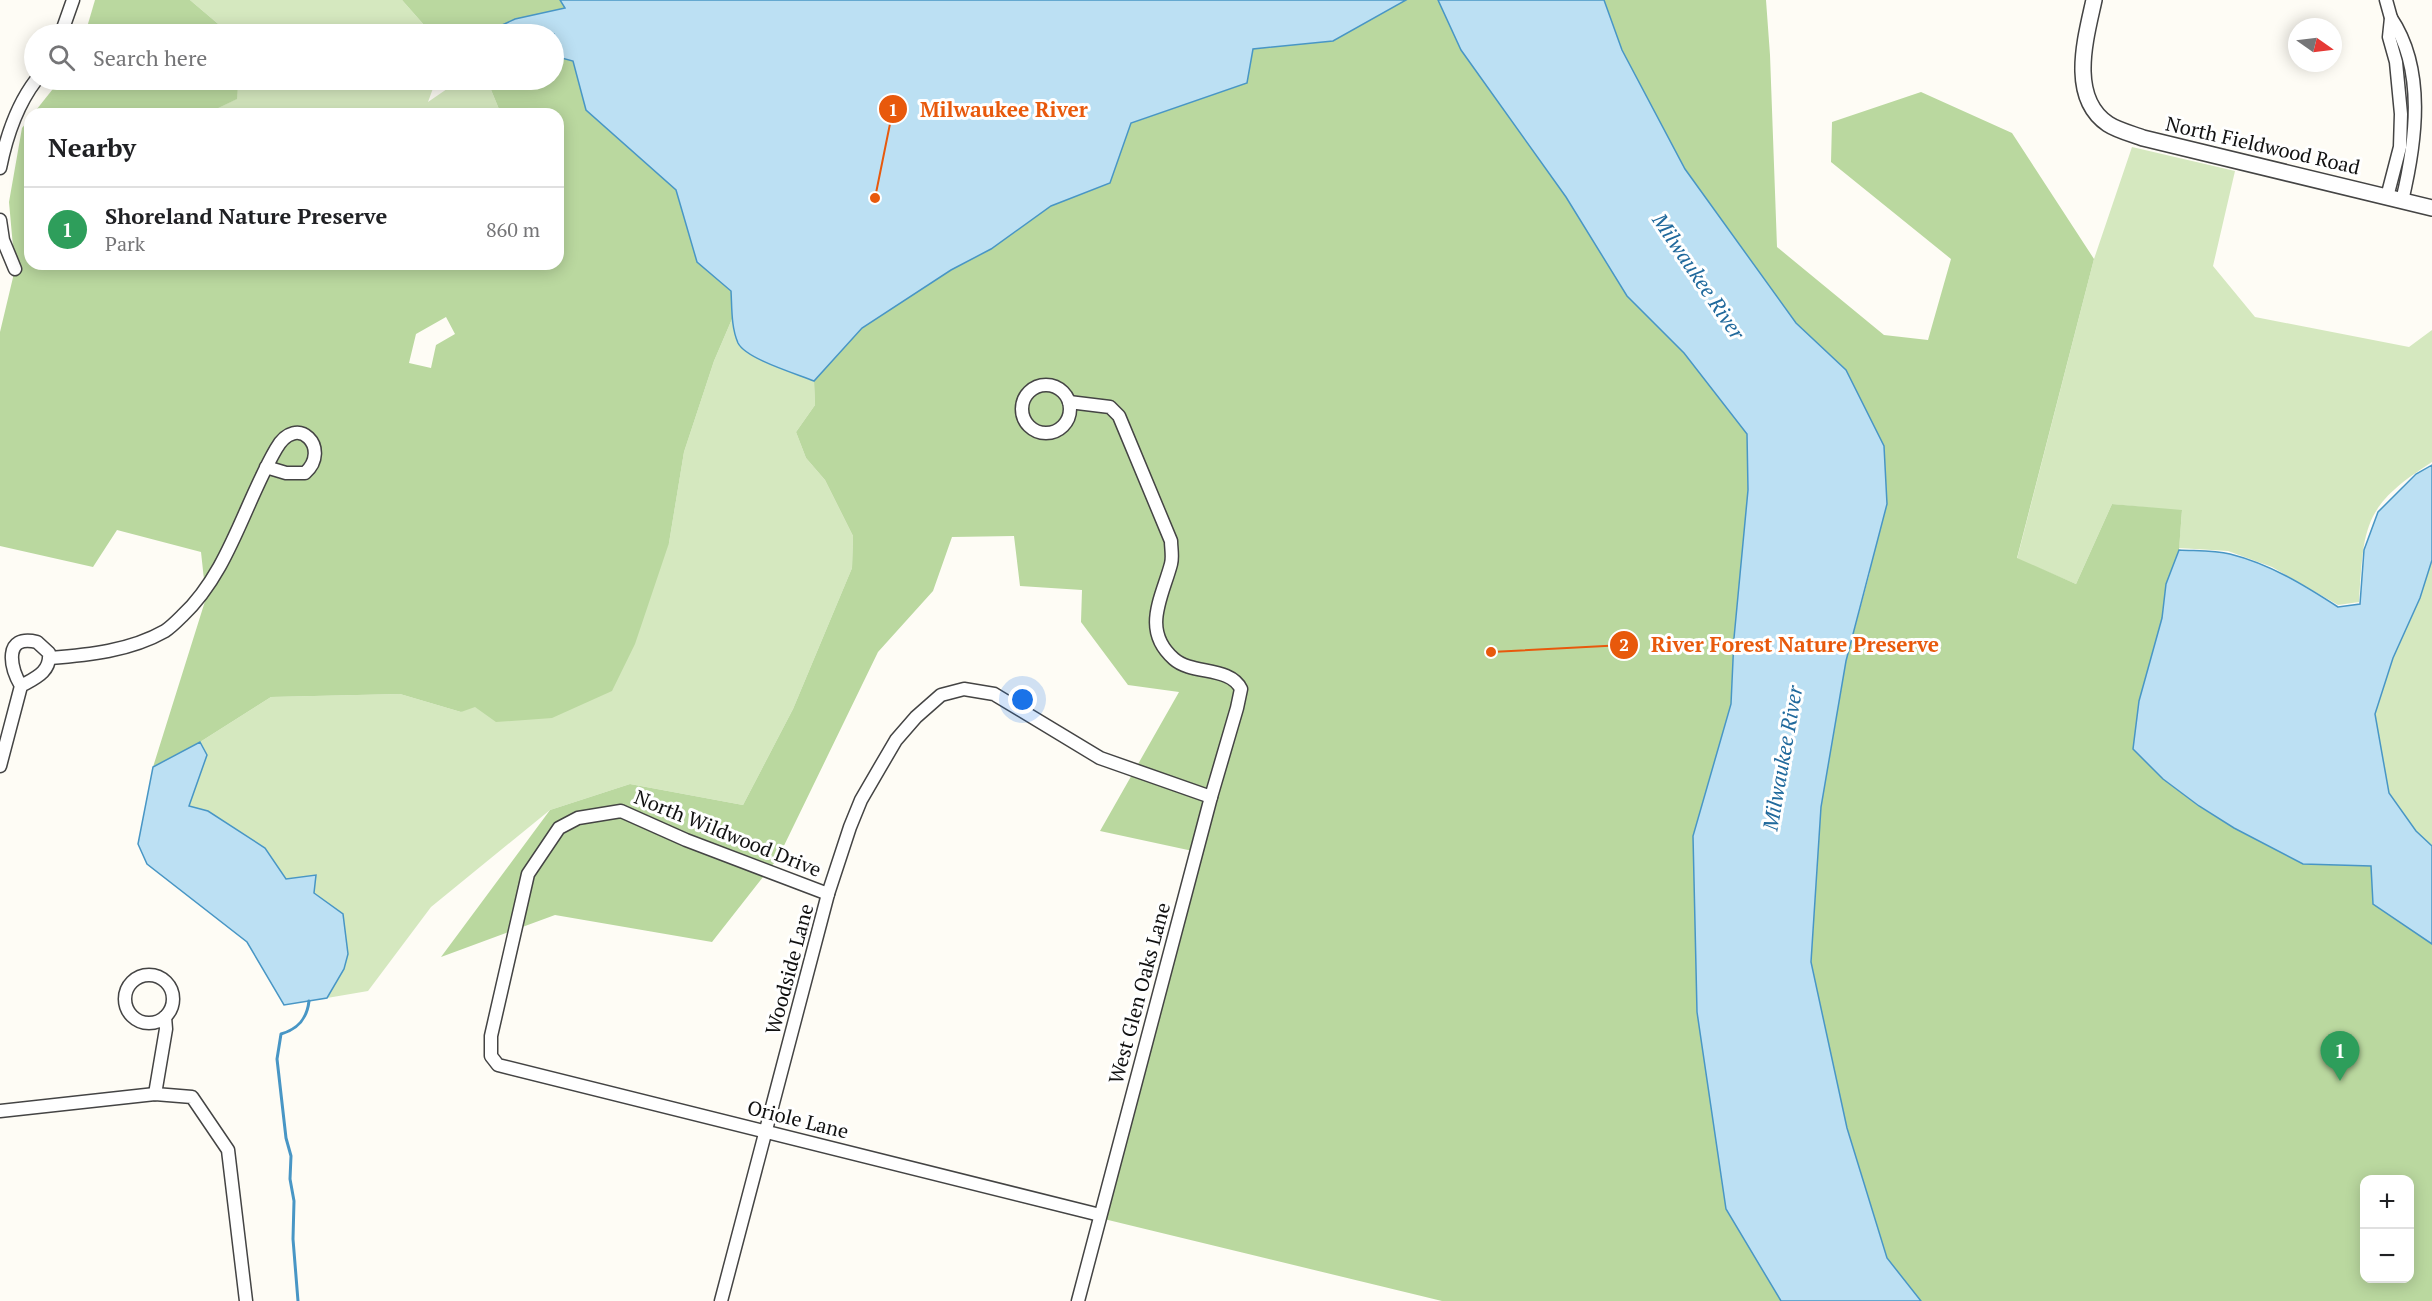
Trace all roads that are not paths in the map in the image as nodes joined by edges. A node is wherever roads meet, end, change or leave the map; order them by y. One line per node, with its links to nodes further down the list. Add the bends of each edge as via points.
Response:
1 (73, 0): 5 (street)
2 (2094, 0): 12 (street, North Fieldwood Road, via 2082,65 2084,88 2107,123 2143,138)
3 (2386, 0): 4 (street)
4 (2391, 18): 6 (street, via 2403,35); 7 (street, via 2389,37)
5 (65, 24)
6 (2413, 87): 7 (street); 10 (street)
7 (2400, 89): 9 (street)
8 (28, 90): 11 (street, via 5,142)
9 (2400, 147): 10 (street); 12 (street)
10 (2413, 149): 12 (street)
11 (0, 168)
12 (2395, 199): 13 (street, North Fieldwood Road)
13 (2432, 208)
14 (0, 220): 15 (street)
15 (15, 269)
16 (1069, 402): 16 (street, via 1059,389 1044,385 1029,392 1022,414 1030,428 1052,433 1065,424 1071,409); 21 (street, West Glen Oaks Lane, via 1110,407 1119,416 1171,541 1172,562 1156,621 1164,647 1191,668 1235,680 1241,688)
17 (266, 467): 18 (street, via 212,582 166,630 130,646)
18 (50, 658): 19 (street, via 45,670); 19 (street, via 37,642 28,640 16,646 11,662)
19 (21, 686): 20 (street)
20 (0, 766)
21 (1211, 797): 22 (street, Woodside Lane, via 1100,758 994,694 964,690 941,695 896,740 861,800); 28 (street, West Glen Oaks Lane)
22 (828, 894): 24 (street, North Wildwood Drive, via 621,811 578,818 560,828 528,874 491,1036); 27 (street, Woodside Lane)
23 (165, 1017): 25 (street)
24 (491, 1056): 27 (street, Oriole Lane, via 498,1065)
25 (155, 1094): 26 (street); 29 (street, via 192,1097 228,1150)
26 (0, 1111)
27 (766, 1131): 28 (street, Oriole Lane); 30 (street, Woodside Lane)
28 (1100, 1215): 31 (street, West Glen Oaks Lane)
29 (246, 1301)
30 (721, 1301)
31 (1078, 1301)

